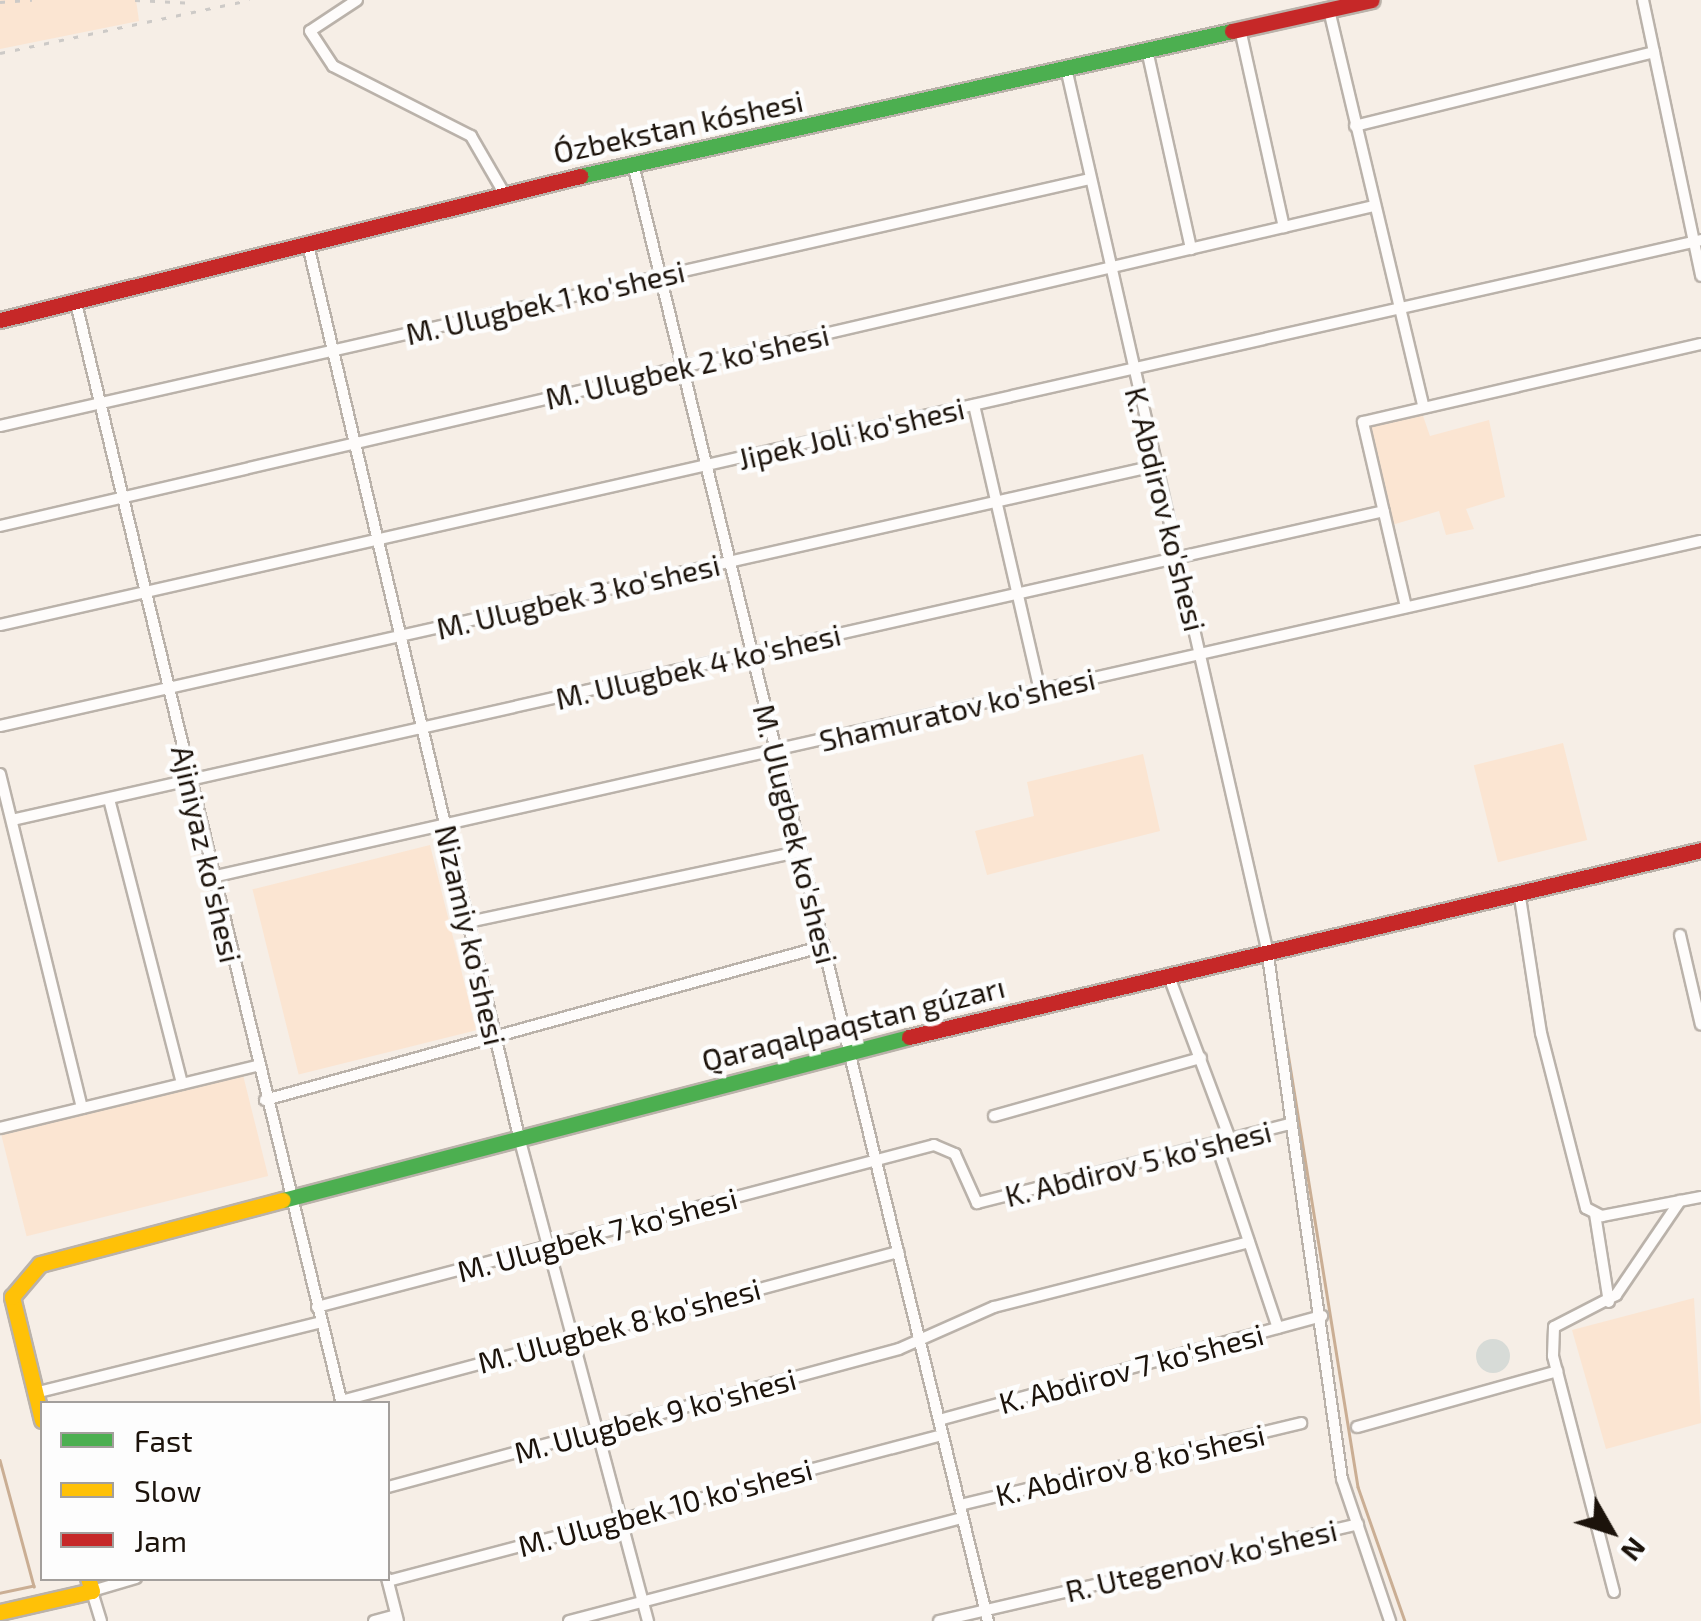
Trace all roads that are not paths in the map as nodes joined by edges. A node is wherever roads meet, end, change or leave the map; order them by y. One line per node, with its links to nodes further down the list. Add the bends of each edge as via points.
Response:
1 (357, 0): 12 (street, via 310,31 333,66 471,136)
2 (1372, 0): 4 (street, Ózbekstan kóshesi)
3 (1643, 0): 7 (street)
4 (1329, 10): 5 (street, Ózbekstan kóshesi); 9 (street)
5 (1240, 30): 6 (street, Ózbekstan kóshesi); 14 (street)
6 (1146, 50): 8 (street, Ózbekstan kóshesi); 17 (street)
7 (1654, 52): 9 (street); 15 (street)
8 (1066, 68): 10 (street, Ózbekstan kóshesi); 11 (street, K. Abdirov ko'shesi)
9 (1355, 126): 13 (street)
10 (634, 164): 12 (street, Ózbekstan kóshesi); 19 (street, M. Ulugbek ko'shesi)
11 (1090, 180): 18 (street, K. Abdirov ko'shesi); 19 (street, M. Ulugbek 1 ko'shesi)
12 (504, 192): 16 (street, Ózbekstan kóshesi)
13 (1374, 206): 14 (street, M. Ulugbek 2 ko'shesi); 22 (street)
14 (1284, 227): 17 (street, M. Ulugbek 2 ko'shesi)
15 (1697, 241): 20 (street); 22 (street, Jipek Joli ko'shesi)
16 (308, 245): 21 (street, Ózbekstan kóshesi); 25 (street, Nizamiy ko'shesi)
17 (1191, 248): 18 (street, M. Ulugbek 2 ko'shesi)
18 (1110, 268): 26 (street, M. Ulugbek 2 ko'shesi); 27 (street, K. Abdirov ko'shesi)
19 (661, 276): 25 (street, M. Ulugbek 1 ko'shesi); 26 (street, M. Ulugbek ko'shesi)
20 (1701, 276)
21 (76, 302): 23 (street, Ózbekstan kóshesi); 28 (street, Ajiniyaz ko'shesi)
22 (1399, 308): 27 (street, Jipek Joli ko'shesi); 30 (street)
23 (0, 320)
24 (1701, 344): 30 (street)
25 (333, 350): 28 (street, M. Ulugbek 1 ko'shesi); 32 (street, Nizamiy ko'shesi)
26 (683, 367): 32 (street, M. Ulugbek 2 ko'shesi); 33 (street, M. Ulugbek ko'shesi)
27 (1132, 369): 29 (street, Jipek Joli ko'shesi); 34 (street, K. Abdirov ko'shesi)
28 (100, 403): 31 (street, M. Ulugbek 1 ko'shesi); 35 (street, Ajiniyaz ko'shesi)
29 (974, 404): 33 (street, Jipek Joli ko'shesi); 36 (street)
30 (1423, 406): 37 (street, via 1364,422)
31 (0, 426)
32 (355, 443): 35 (street, M. Ulugbek 2 ko'shesi); 39 (street, Nizamiy ko'shesi)
33 (707, 465): 39 (street, Jipek Joli ko'shesi); 42 (street, M. Ulugbek ko'shesi)
34 (1155, 466): 36 (street, M. Ulugbek 3 ko'shesi); 41 (street, K. Abdirov ko'shesi)
35 (122, 498): 38 (street, M. Ulugbek 2 ko'shesi); 43 (street, Ajiniyaz ko'shesi)
36 (996, 502): 42 (street, M. Ulugbek 3 ko'shesi); 44 (street)
37 (1384, 511): 41 (street, M. Ulugbek 4 ko'shesi); 45 (street)
38 (0, 526)
39 (378, 540): 43 (street, Jipek Joli ko'shesi); 47 (street, Nizamiy ko'shesi)
40 (1701, 540): 45 (street, Shamuratov ko'shesi)
41 (1177, 558): 44 (street, M. Ulugbek 4 ko'shesi); 49 (street, K. Abdirov ko'shesi)
42 (730, 562): 47 (street, M. Ulugbek 3 ko'shesi); 48 (street, M. Ulugbek ko'shesi)
43 (144, 592): 46 (street, Jipek Joli ko'shesi); 50 (street, Ajiniyaz ko'shesi)
44 (1018, 594): 48 (street, M. Ulugbek 4 ko'shesi); 51 (street)
45 (1406, 607): 49 (street, Shamuratov ko'shesi)
46 (0, 625)
47 (400, 636): 50 (street, M. Ulugbek 3 ko'shesi); 53 (street, Nizamiy ko'shesi)
48 (752, 654): 53 (street, M. Ulugbek 4 ko'shesi); 54 (street, M. Ulugbek ko'shesi)
49 (1200, 654): 51 (street, Shamuratov ko'shesi); 67 (street, K. Abdirov ko'shesi)
50 (167, 688): 52 (street, M. Ulugbek 3 ko'shesi); 56 (street, Ajiniyaz ko'shesi)
51 (1040, 690): 54 (street, Shamuratov ko'shesi)
52 (0, 726)
53 (422, 728): 56 (street, M. Ulugbek 4 ko'shesi); 59 (street, Nizamiy ko'shesi)
54 (776, 750): 59 (street, Shamuratov ko'shesi); 61 (street, M. Ulugbek ko'shesi)
55 (0, 774): 58 (street)
56 (189, 780): 57 (street, M. Ulugbek 4 ko'shesi); 62 (street, Ajiniyaz ko'shesi)
57 (110, 798): 58 (street, M. Ulugbek 4 ko'shesi); 74 (street)
58 (12, 820): 76 (street)
59 (445, 824): 62 (street, Shamuratov ko'shesi); 64 (street, Nizamiy ko'shesi)
60 (1701, 850): 63 (street, Qaraqalpaqstan gúzarı)
61 (800, 851): 64 (street); 66 (street, M. Ulugbek ko'shesi)
62 (212, 877): 73 (street, Ajiniyaz ko'shesi)
63 (1519, 891): 67 (street, Qaraqalpaqstan gúzarı); 88 (street, via 1540,1033)
64 (468, 922): 70 (street, Nizamiy ko'shesi)
65 (1680, 935): 69 (street)
66 (824, 946): 70 (street); 71 (street, M. Ulugbek ko'shesi)
67 (1267, 950): 68 (street, Qaraqalpaqstan gúzarı); 78 (street, K. Abdirov ko'shesi)
68 (1168, 974): 71 (street, Qaraqalpaqstan gúzarı); 72 (street)
69 (1701, 1025)
70 (495, 1036): 75 (street); 80 (street, Nizamiy ko'shesi)
71 (848, 1051): 80 (street, Qaraqalpaqstan gúzarı); 83 (street, M. Ulugbek ko'shesi)
72 (1201, 1058): 77 (street); 81 (street)
73 (257, 1066): 74 (street); 75 (street, Ajiniyaz ko'shesi)
74 (182, 1084): 76 (street)
75 (265, 1100): 84 (street, Ajiniyaz ko'shesi)
76 (82, 1108): 79 (street)
77 (994, 1116)
78 (1289, 1124): 81 (street, K. Abdirov 5 ko'shesi); 94 (street, K. Abdirov ko'shesi)
79 (0, 1128)
80 (519, 1136): 84 (street, Qaraqalpaqstan gúzarı); 90 (street, Nizamiy ko'shesi)
81 (1230, 1140): 82 (street, K. Abdirov 5 ko'shesi)
82 (1216, 1143): 86 (street, K. Abdirov 5 ko'shesi); 89 (street)
83 (876, 1160): 86 (street, M. Ulugbek 7 ko'shesi, via 942,1145 955,1154 968,1196); 90 (street, M. Ulugbek 7 ko'shesi); 91 (street, M. Ulugbek ko'shesi)
84 (290, 1198): 93 (street, Ajiniyaz ko'shesi); 100 (street, Qaraqalpaqstan gúzarı, via 25,1275 12,1316)
85 (1701, 1198): 87 (street)
86 (986, 1202)
87 (1680, 1202): 88 (street); 92 (street)
88 (1595, 1214): 92 (street)
89 (1249, 1242): 96 (street); 98 (street, M. Ulugbek 9 ko'shesi, via 994,1306)
90 (552, 1248): 93 (street, M. Ulugbek 7 ko'shesi); 97 (street, Nizamiy ko'shesi)
91 (898, 1252): 97 (street, M. Ulugbek 8 ko'shesi); 98 (street, M. Ulugbek ko'shesi)
92 (1608, 1302): 99 (street, via 1554,1328)
93 (317, 1307): 95 (street, Ajiniyaz ko'shesi)
94 (1322, 1316): 96 (street, K. Abdirov 7 ko'shesi); 113 (street, K. Abdirov ko'shesi, via 1342,1479)
95 (321, 1322): 100 (street); 101 (street, Ajiniyaz ko'shesi)
96 (1278, 1328): 104 (street, K. Abdirov 7 ko'shesi)
97 (575, 1334): 102 (street, M. Ulugbek 8 ko'shesi); 107 (street, Nizamiy ko'shesi)
98 (918, 1336): 104 (street, M. Ulugbek ko'shesi); 107 (street, M. Ulugbek 9 ko'shesi)
99 (1557, 1372): 106 (street); 117 (street)
100 (34, 1393): 103 (street)
101 (342, 1401)
102 (345, 1401)
103 (40, 1413)
104 (939, 1420): 108 (street, M. Ulugbek ko'shesi)
105 (1301, 1424): 110 (street, K. Abdirov 8 ko'shesi)
106 (1357, 1428)
107 (600, 1431): 109 (street, M. Ulugbek 9 ko'shesi); 111 (street, Nizamiy ko'shesi)
108 (942, 1435): 110 (street, M. Ulugbek ko'shesi); 111 (street, M. Ulugbek 10 ko'shesi)
109 (390, 1486)
110 (960, 1505): 112 (street, M. Ulugbek ko'shesi)
111 (621, 1517): 114 (street, M. Ulugbek 10 ko'shesi); 118 (street, Nizamiy ko'shesi)
112 (962, 1518): 118 (street); 120 (street, M. Ulugbek ko'shesi)
113 (1358, 1524): 120 (street, R. Utegenov ko'shesi); 127 (street, K. Abdirov ko'shesi)
114 (390, 1579)
115 (387, 1581): 121 (street)
116 (90, 1584): 119 (street); 122 (street)
117 (1614, 1592)
118 (643, 1601): 124 (street); 125 (street, Nizamiy ko'shesi)
119 (0, 1612)
120 (986, 1615): 126 (street, R. Utegenov ko'shesi)
121 (397, 1618): 123 (street)
122 (101, 1621)
123 (374, 1621)
124 (569, 1621)
125 (648, 1621)
126 (939, 1621)
127 (1390, 1621)

